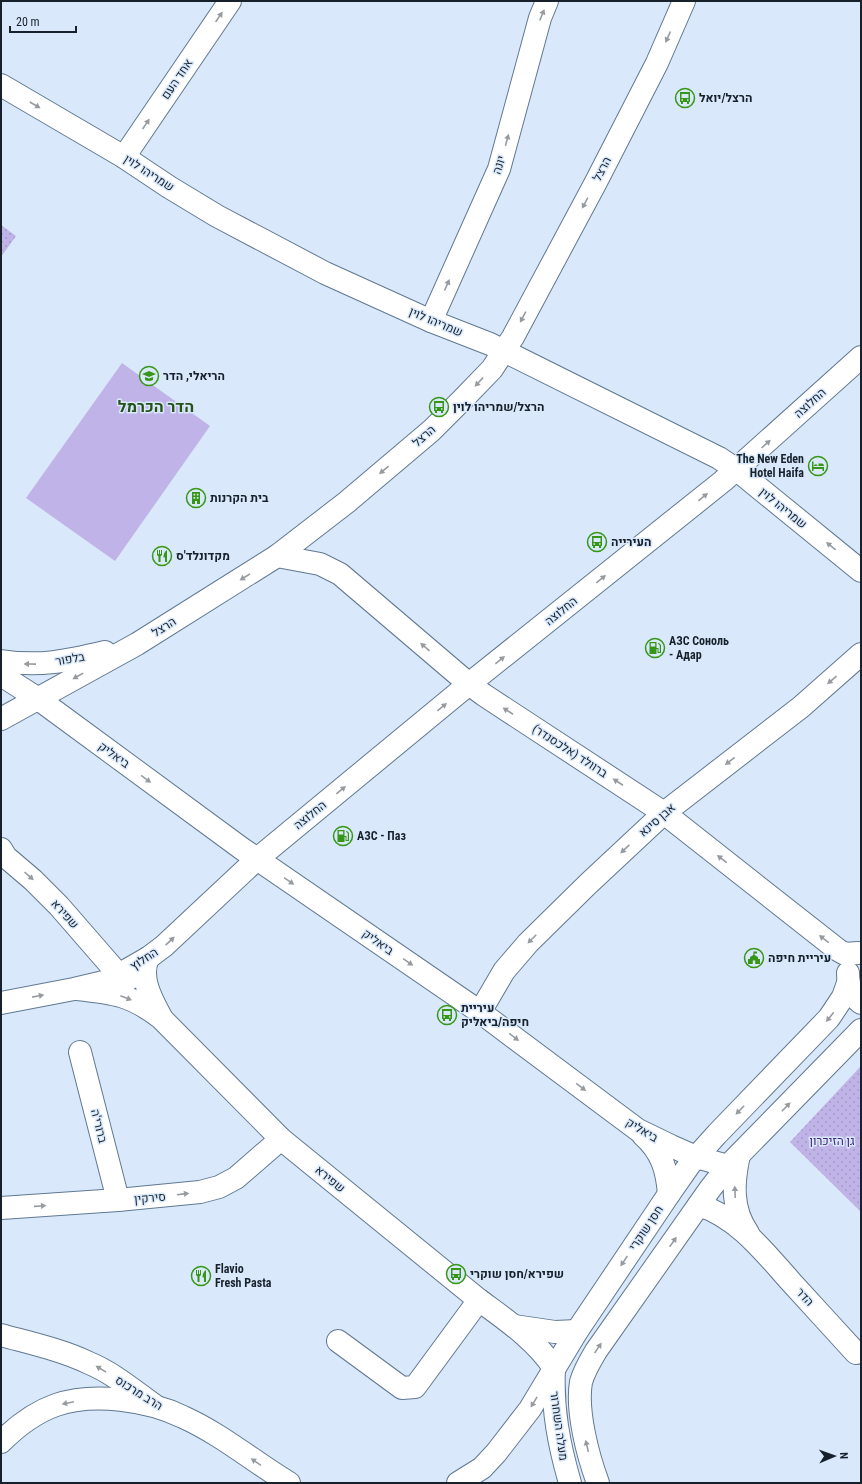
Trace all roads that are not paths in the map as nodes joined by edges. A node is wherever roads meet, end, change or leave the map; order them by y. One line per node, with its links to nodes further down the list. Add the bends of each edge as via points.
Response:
1 (230, 1): 5 (street, אחד העם, one-way to 1)
2 (547, 1): 6 (street, יונה, one-way to 2, via 499,169 540,18)
3 (684, 1): 7 (street, הרצל, one-way to 7, via 657,63 596,182)
4 (1, 86): 5 (street, שמריהו לוין, one-way to 5)
5 (124, 157): 6 (street, שמריהו לוין, via 169,187 279,250)
6 (431, 321): 7 (street, שמריהו לוין)
7 (504, 352): 9 (street, שמריהו לוין, via 719,458); 10 (street, הרצל, one-way to 10, via 492,369 432,430)
8 (861, 357): 9 (street, החלוצה, one-way to 8)
9 (737, 470): 11 (street, שמריהו לוין, one-way to 9); 16 (street, החלוצה, one-way to 9)
10 (278, 556): 12 (street, הרצל, one-way to 12); 16 (street, ברוולד (אלכסנדר), one-way to 10, via 340,574 320,564)
11 (861, 571)
12 (137, 644): 14 (street, בלפור, one-way to 14, via 76,660 23,664); 17 (street, הרצל, one-way to 17)
13 (861, 654): 19 (street, אבן סינא, one-way to 19, via 801,707)
14 (1, 661)
15 (1, 675): 17 (street)
16 (469, 684): 19 (street, ברוולד (אלכסנדר), one-way to 16); 21 (street, החלוצה, one-way to 16)
17 (37, 698): 18 (street, הרצל); 21 (street, ביאליק, one-way to 21)
18 (1, 719)
19 (664, 812): 22 (street, ברוולד (אלכסנדר), one-way to 19, via 846,954 838,950); 29 (street, אבן סינא, one-way to 29, via 528,943 504,971)
20 (1, 849): 24 (street, שפירא, one-way to 24, via 6,857 59,906)
21 (257, 859): 23 (street, החלוץ, one-way to 21); 29 (street, ביאליק, one-way to 29)
22 (860, 953): 25 (street, חסן שוקרי, via 852,962 848,972)
23 (148, 958): 24 (street, החלוץ); 30 (street, שפירא, via 144,970 146,982)
24 (124, 977): 26 (street, החלוץ)
25 (848, 983): 28 (street); 35 (street, חסן שוקרי, one-way to 35, via 843,998 829,1018)
26 (74, 989): 27 (street, החלוץ, one-way to 26); 30 (street, שפירא, one-way to 30, via 125,996)
27 (1, 1002)
28 (861, 1003)
29 (480, 1012): 33 (street, ביאליק, one-way to 33)
30 (162, 1018): 34 (street, שפירא)
31 (861, 1030): 36 (street, one-way to 31)
32 (80, 1052): 38 (street, ברורי'ה)
33 (638, 1130): 35 (street, ביאליק); 37 (street, via 657,1150 667,1173)
34 (281, 1139): 38 (street, סירקין, one-way to 34, via 200,1192 219,1187 236,1178); 42 (street, שפירא)
35 (696, 1157): 36 (street, ביאליק); 37 (street, חסן שוקרי)
36 (734, 1161): 39 (street); 41 (street, הדר, one-way to 36, via 736,1208)
37 (669, 1194): 44 (street, חסן שוקרי, one-way to 44)
38 (118, 1200): 40 (street, סירקין, one-way to 38)
39 (699, 1205): 41 (street, הדר, via 724,1216); 54 (street, מעלה השחרור, one-way to 39, via 585,1437 580,1402 581,1382 596,1351)
40 (1, 1208)
41 (754, 1241): 47 (street, הדר)
42 (479, 1300): 43 (street, שפירא); 46 (street, via 415,1387 402,1388)
43 (513, 1326): 44 (street, שפירא, via 555,1332); 48 (street, שפירא, via 543,1352)
44 (577, 1331): 48 (street, חסן שוקרי)
45 (1, 1335): 49 (street, הרב מרכוס, one-way to 45, via 90,1363)
46 (338, 1341)
47 (856, 1353)
48 (554, 1368): 52 (street, חסן שוקרי, one-way to 52, via 530,1408 496,1453 482,1468); 53 (street, מעלה השחרור, via 557,1429)
49 (154, 1405): 50 (street, one-way to 50, via 107,1399 80,1400 56,1405 25,1421); 51 (street, הרב מרכוס, one-way to 49, via 211,1432)
50 (1, 1442)
51 (289, 1483)
52 (458, 1483)
53 (570, 1483)
54 (598, 1483)

